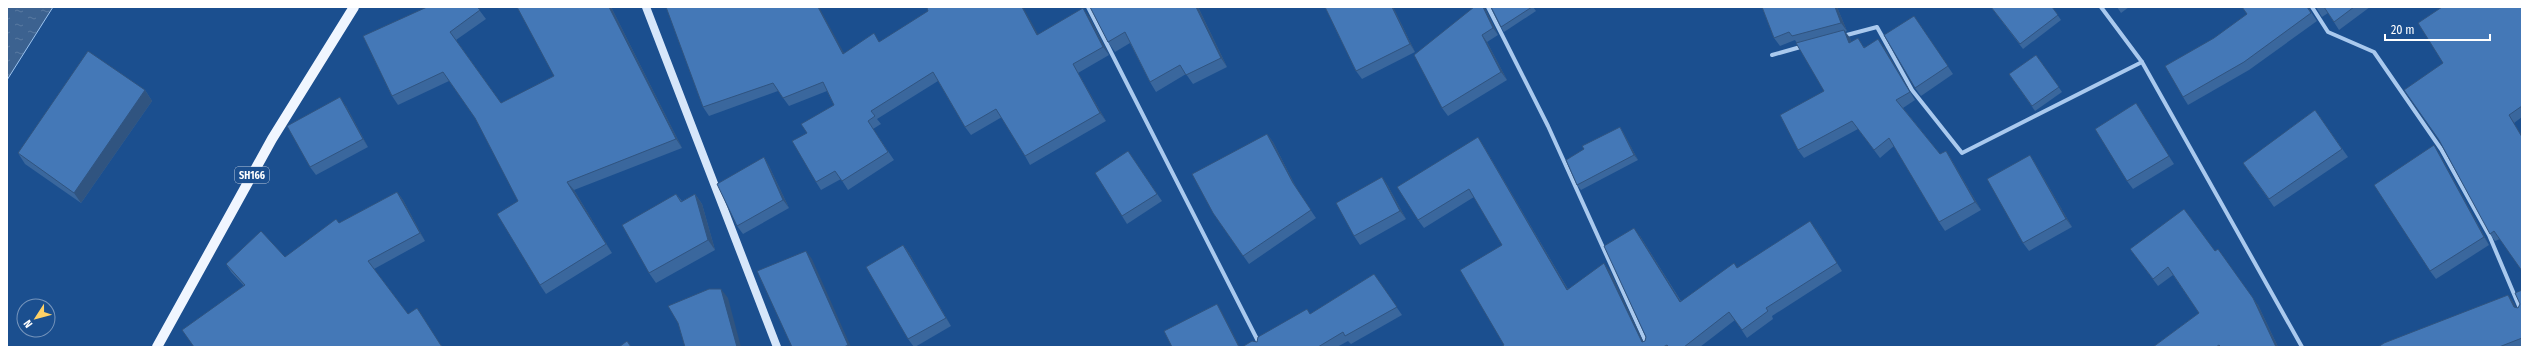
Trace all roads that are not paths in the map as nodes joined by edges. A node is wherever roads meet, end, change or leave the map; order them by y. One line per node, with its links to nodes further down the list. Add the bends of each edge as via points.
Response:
1 (354, 7): 12 (main road, SH166, via 272,139)
2 (646, 7): 13 (main road)
3 (1088, 7): 14 (street)
4 (1488, 7): 15 (street, via 1548,126)
5 (2101, 7): 10 (street)
6 (2312, 7): 11 (street, via 2328,32 2374,52 2437,142 2489,235)
7 (1840, 37): 10 (street, via 1877,27 1912,90 1962,153)
8 (1810, 45): 9 (street)
9 (1772, 55)
10 (2142, 62): 16 (street)
11 (2522, 313)
12 (157, 347)
13 (777, 347)
14 (1261, 347)
15 (1648, 347)
16 (2302, 347)

